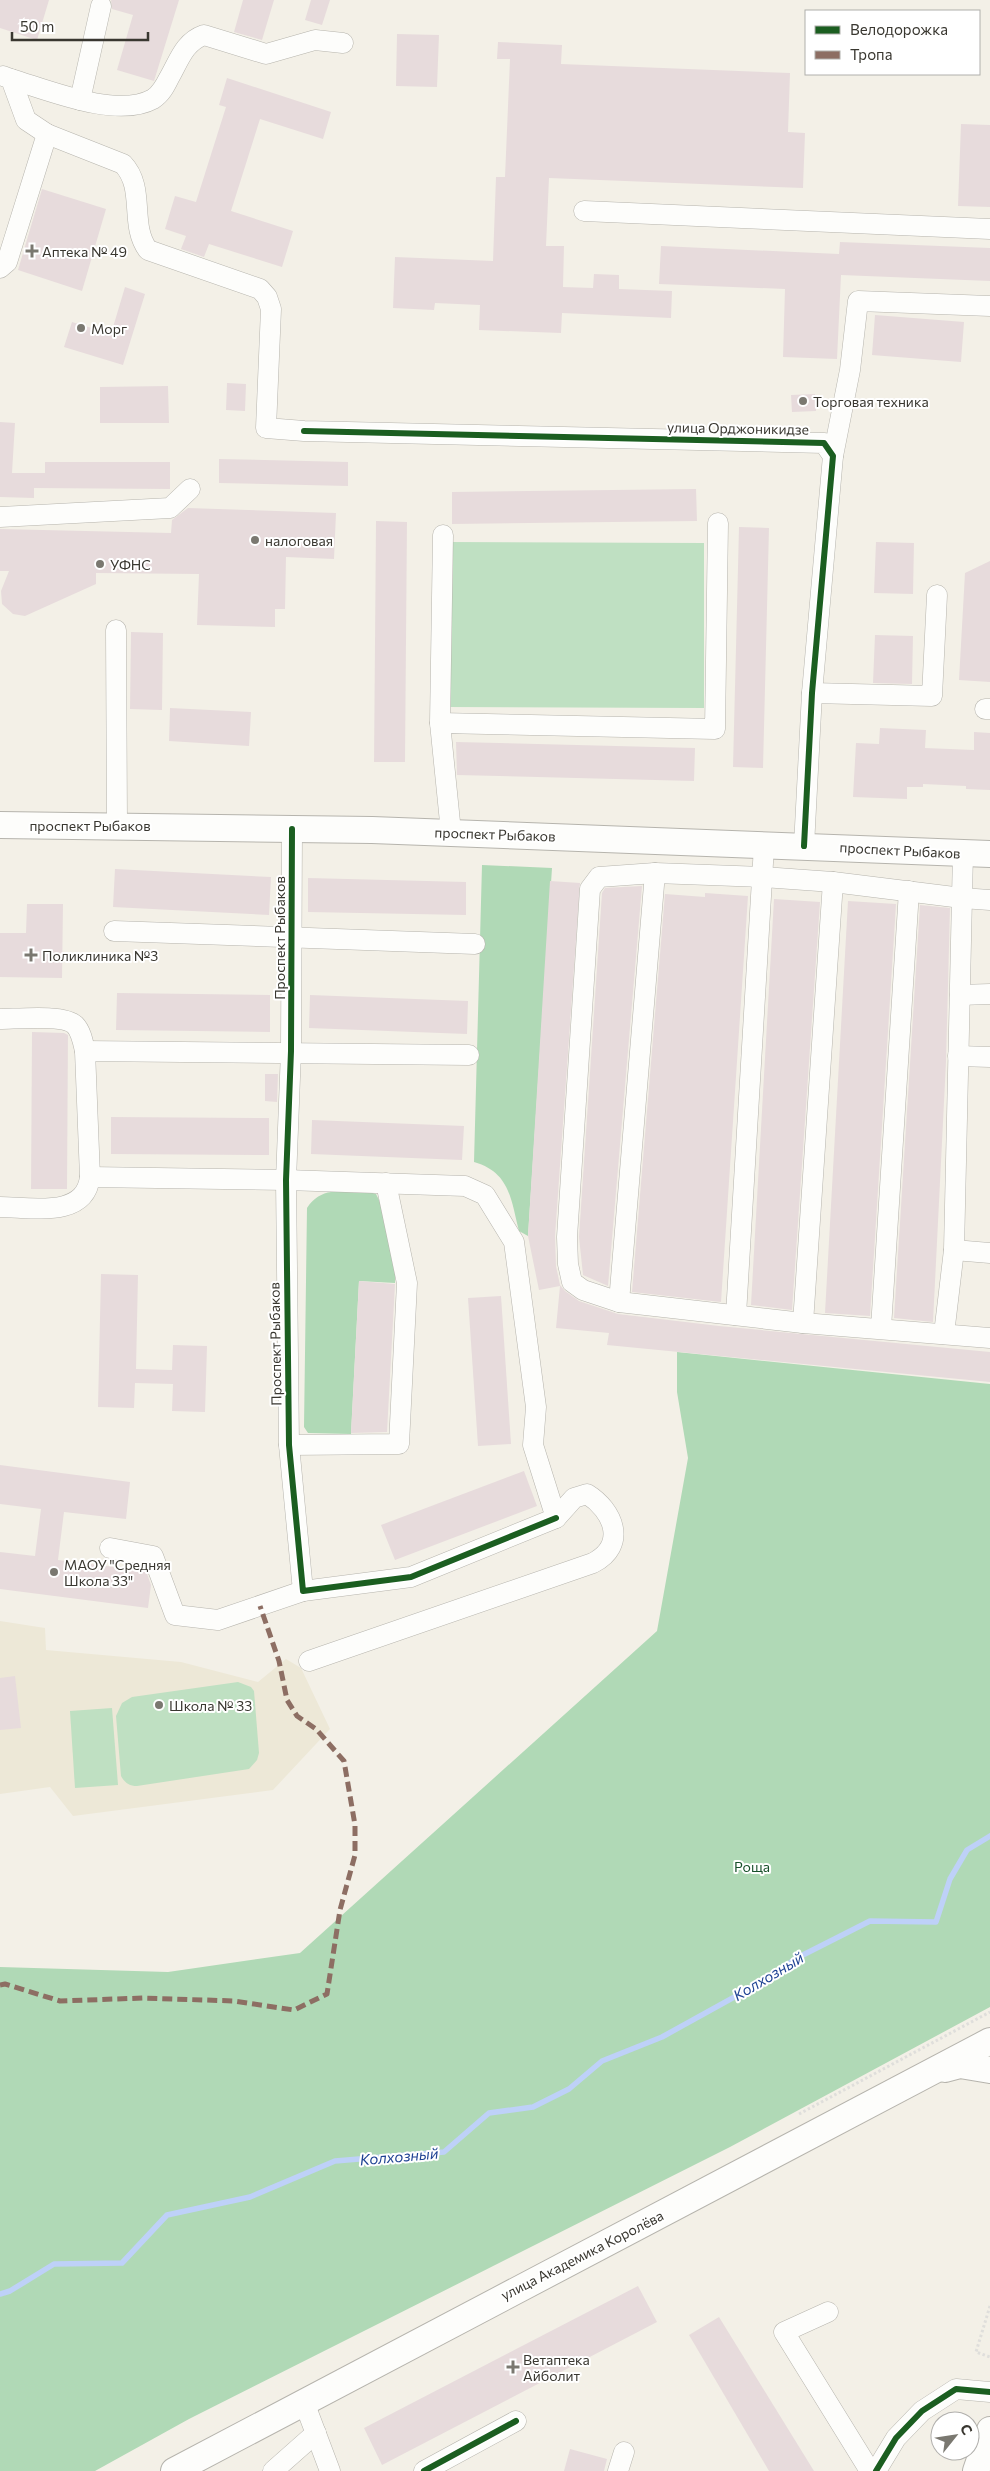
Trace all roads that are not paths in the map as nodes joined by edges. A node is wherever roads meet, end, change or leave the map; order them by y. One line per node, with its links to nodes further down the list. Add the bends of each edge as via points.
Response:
1 (101, 6): 4 (street)
2 (343, 43): 4 (street, via 315,40 266,54 204,35 188,44 163,90 154,98 144,103 114,106)
3 (5, 77): 4 (street); 5 (street, via 26,120)
4 (80, 100)
5 (47, 134): 8 (street, via 7,262); 10 (street, улица Орджоникидзе, via 123,164 134,179 140,235 152,252 260,289 267,297 271,309 266,428 824,443)
6 (584, 211): 7 (street)
7 (990, 230)
8 (0, 268)
9 (990, 306): 10 (street, via 858,301 850,370)
10 (833, 456): 17 (street)
11 (190, 489): 12 (street, via 170,508)
12 (0, 517)
13 (718, 523): 18 (street, via 715,728)
14 (443, 535): 18 (street)
15 (937, 595): 17 (street, via 932,696)
16 (116, 630): 20 (street)
17 (812, 694): 24 (street)
18 (440, 723): 22 (street)
19 (0, 825): 20 (main road, проспект Рыбаков)
20 (117, 825): 21 (main road, проспект Рыбаков)
21 (292, 829): 22 (main road, проспект Рыбаков); 34 (street, Проспект Рыбаков)
22 (451, 832): 23 (main road, проспект Рыбаков)
23 (764, 846): 24 (main road, проспект Рыбаков); 28 (street)
24 (804, 846): 25 (main road, проспект Рыбаков)
25 (963, 853): 26 (main road, проспект Рыбаков); 31 (street)
26 (990, 854)
27 (655, 873): 28 (street); 50 (street); 50 (street, via 602,876 593,882 590,889 566,1237 570,1277 579,1288)
28 (763, 878): 29 (street); 51 (street)
29 (833, 882): 30 (street); 52 (street)
30 (909, 891): 31 (street); 53 (street)
31 (962, 898): 32 (street); 36 (street)
32 (990, 900)
33 (114, 931): 34 (street)
34 (292, 939): 35 (street); 40 (street, Проспект Рыбаков)
35 (475, 944)
36 (960, 994): 37 (street); 42 (street)
37 (990, 994)
38 (0, 1019): 39 (street, via 58,1019 69,1022 79,1032)
39 (85, 1051): 40 (street); 44 (street)
40 (291, 1051): 41 (street); 45 (street, Проспект Рыбаков)
41 (469, 1055)
42 (958, 1056): 43 (street); 48 (street)
43 (990, 1057)
44 (90, 1177): 45 (street); 47 (street, via 86,1193 71,1205)
45 (286, 1180): 46 (street); 56 (street, Проспект Рыбаков)
46 (386, 1183): 56 (street, via 407,1284 399,1444); 57 (street, via 474,1189 485,1195 514,1242 536,1407 533,1446)
47 (0, 1207)
48 (954, 1250): 49 (street); 54 (street)
49 (990, 1252)
50 (619, 1302): 51 (street)
51 (736, 1315): 52 (street)
52 (803, 1322): 53 (street)
53 (881, 1328): 54 (street)
54 (944, 1334): 55 (street)
55 (990, 1338)
56 (289, 1446): 59 (street, Проспект Рыбаков)
57 (556, 1518): 59 (street, via 412,1577); 60 (street, via 574,1498 587,1494 603,1508 613,1523 609,1549 594,1563)
58 (110, 1548): 59 (street, via 153,1556 175,1615 218,1620)
59 (303, 1591)
60 (309, 1661)
61 (990, 2040): 63 (main road, улица Академика Королёва)
62 (990, 2070): 63 (main road, via 960,2065)
63 (932, 2073): 66 (main road, улица Академика Королёва)
64 (828, 2312): 76 (street, via 784,2332)
65 (990, 2392): 77 (street, via 956,2389 922,2410 896,2438)
66 (304, 2402): 69 (street); 71 (main road, улица Академика Королёва)
67 (516, 2421): 74 (street)
68 (990, 2430): 78 (main road)
69 (316, 2433): 72 (street); 73 (street)
70 (624, 2452): 75 (street)
71 (174, 2471)
72 (273, 2471)
73 (330, 2471)
74 (424, 2471)
75 (618, 2471)
76 (870, 2471)
77 (876, 2471)
78 (976, 2471)

